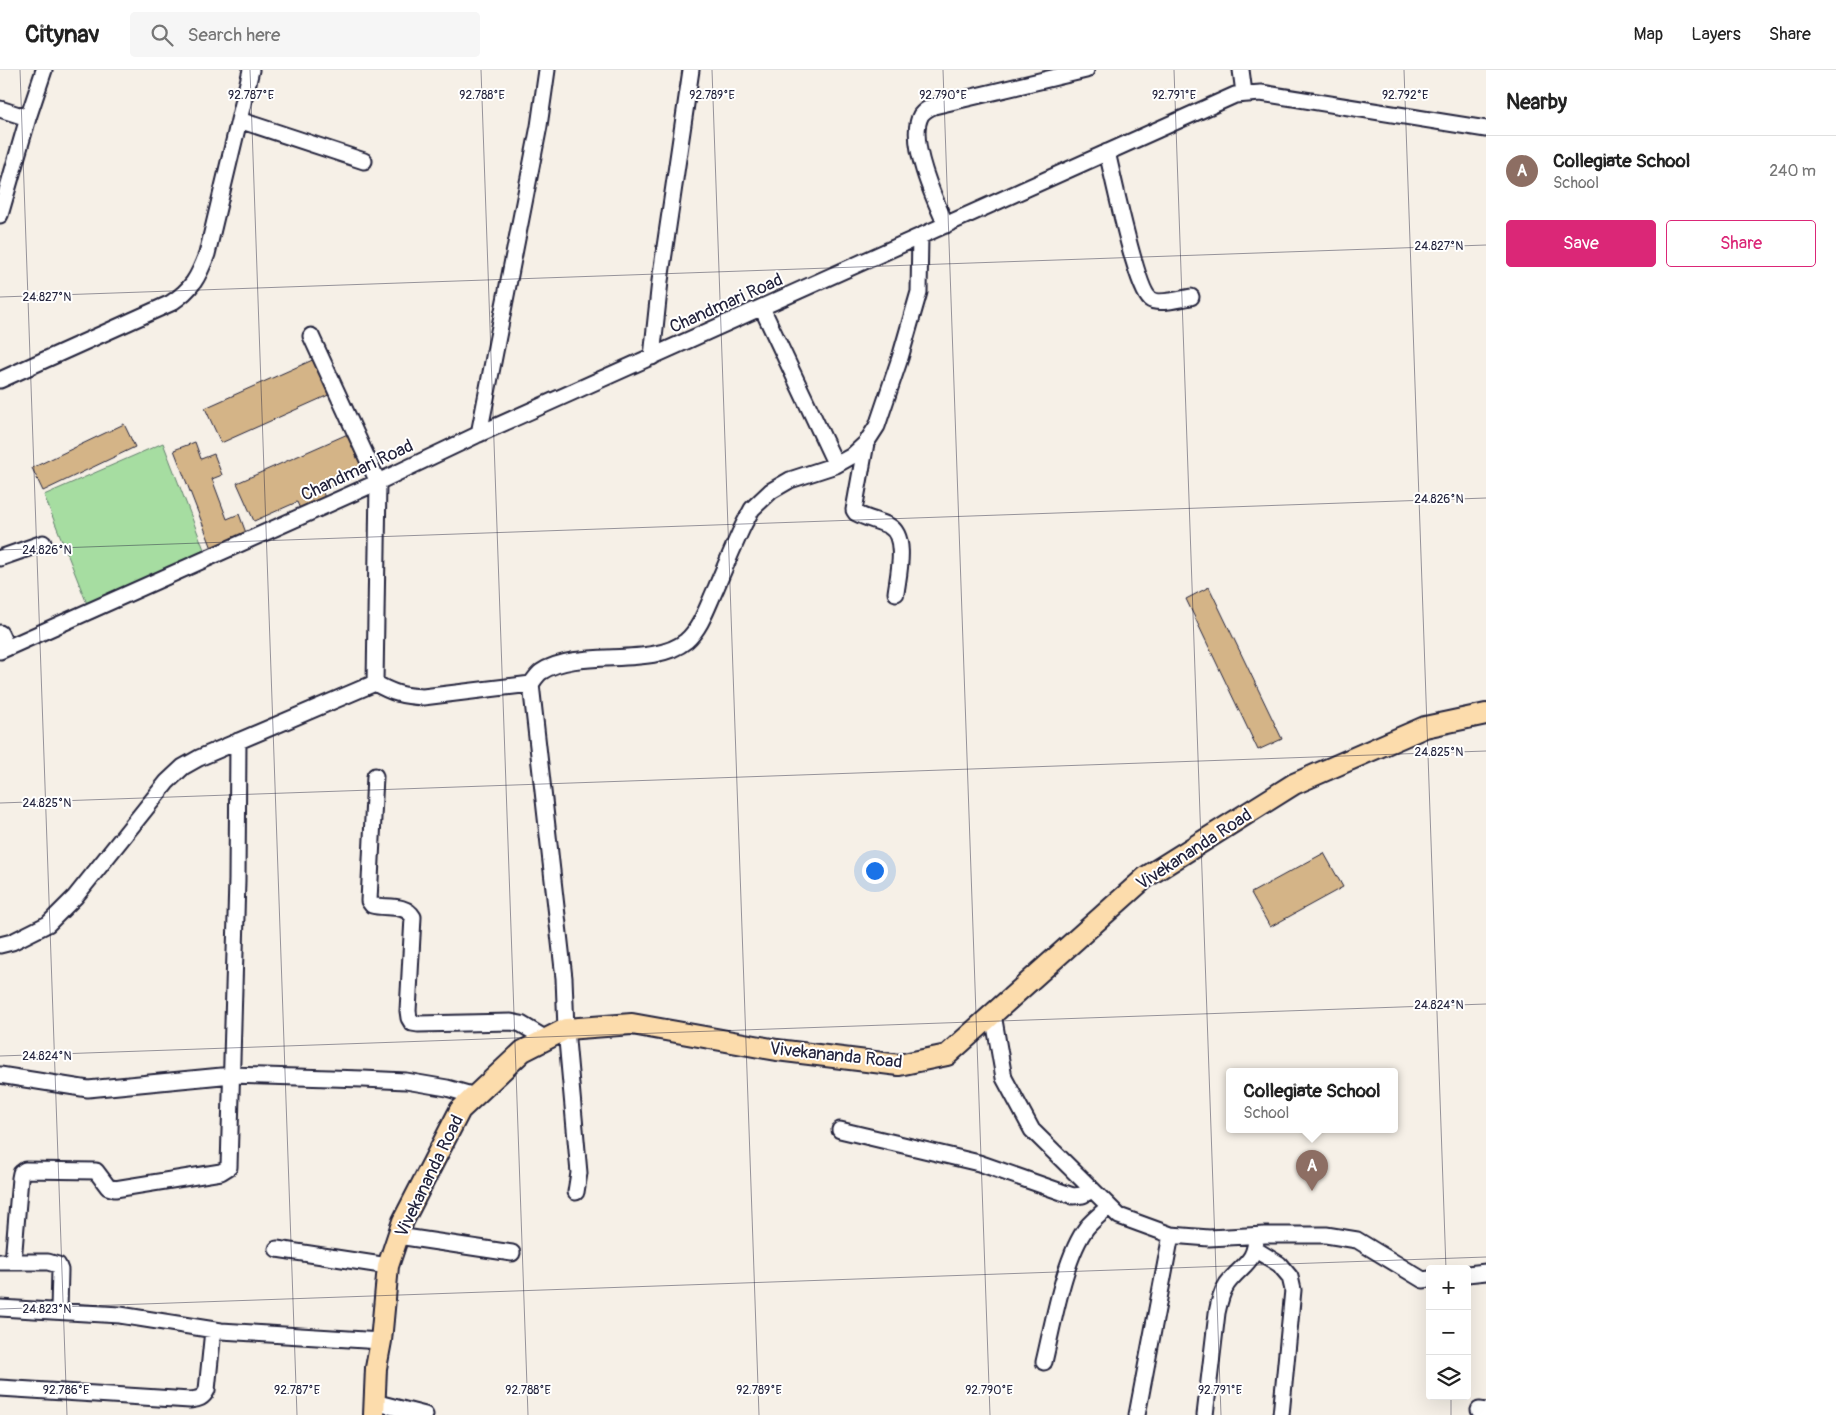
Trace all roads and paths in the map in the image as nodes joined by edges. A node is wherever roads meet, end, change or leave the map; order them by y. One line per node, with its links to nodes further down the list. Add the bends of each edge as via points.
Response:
1 (44, 70): 9 (street)
2 (251, 70): 10 (street)
3 (547, 70): 22 (street)
4 (691, 70): 20 (street)
5 (1086, 70): 15 (street, via 934,106 925,111 918,127 920,152 927,184)
6 (1240, 70): 7 (street)
7 (1244, 93): 11 (street, Chandmari Road, via 1261,93); 12 (street, Chandmari Road)
8 (0, 110): 9 (street)
9 (28, 118): 14 (street)
10 (239, 120): 13 (street); 21 (street, via 207,254 186,293 171,303)
11 (1486, 129)
12 (1107, 152): 15 (street, Chandmari Road); 17 (street, via 1136,269 1149,299 1157,302)
13 (364, 161)
14 (0, 215)
15 (946, 225): 16 (street, Chandmari Road)
16 (920, 236): 18 (street, Chandmari Road); 23 (street, via 919,292 877,426)
17 (1191, 297)
18 (762, 308): 20 (street, Chandmari Road); 24 (street)
19 (311, 336): 25 (street)
20 (652, 357): 22 (street, Chandmari Road)
21 (0, 380)
22 (479, 434): 25 (street, Chandmari Road)
23 (866, 443): 24 (street); 28 (street, via 854,510 898,533 901,545)
24 (836, 465): 32 (street, via 790,480 770,491 752,509 701,620 686,640 670,650 652,654 556,665 540,673)
25 (378, 482): 30 (street, Chandmari Road); 31 (street)
26 (43, 543): 27 (street)
27 (0, 558)
28 (896, 593)
29 (0, 633): 30 (street)
30 (3, 649)
31 (375, 683): 32 (street, via 405,696); 34 (street)
32 (531, 684): 38 (street, via 563,968)
33 (1486, 714): 37 (main road, Vivekananda Road, via 1424,727 1294,784 1146,877)
34 (238, 741): 36 (street, via 183,767 166,782 74,897 48,924); 41 (street)
35 (376, 776): 39 (street, via 369,901 376,906 410,911 413,917 408,1011 412,1023 516,1023)
36 (0, 945)
37 (993, 1014): 38 (main road, Vivekananda Road, via 947,1055 899,1065 777,1050 632,1024); 44 (street, via 1004,1078 1032,1130)
38 (566, 1029): 39 (main road, Vivekananda Road); 45 (street, via 579,1173)
39 (546, 1039): 42 (main road, Vivekananda Road, via 523,1051)
40 (0, 1075): 41 (street, via 88,1088)
41 (232, 1075): 42 (street, via 406,1081); 52 (street, via 230,1162 226,1170 115,1189 108,1187 96,1171 25,1170 20,1178)
42 (475, 1096): 48 (main road, Vivekananda Road, via 460,1110)
43 (840, 1130): 44 (street, via 979,1163 1073,1196)
44 (1092, 1190): 46 (street)
45 (576, 1192)
46 (1109, 1206): 47 (street, via 1119,1216); 61 (street, via 1087,1227 1077,1243 1067,1268)
47 (1171, 1235): 49 (street); 65 (street)
48 (398, 1236): 51 (street); 53 (main road, Vivekananda Road)
49 (1256, 1243): 56 (street, via 1326,1235 1357,1240); 66 (street, via 1251,1260 1237,1272 1220,1297); 67 (street, via 1290,1277 1294,1290)
50 (277, 1249): 53 (street)
51 (512, 1253)
52 (7, 1262): 58 (street, via 58,1265)
53 (388, 1266): 60 (main road, Vivekananda Road)
54 (1486, 1272): 55 (street)
55 (1471, 1274)
56 (1426, 1280)
57 (0, 1308): 58 (street)
58 (59, 1310): 59 (street, via 120,1315)
59 (213, 1330): 60 (street); 62 (street, via 207,1390 205,1396 199,1398)
60 (381, 1340): 63 (main road, Vivekananda Road)
61 (1044, 1362)
62 (0, 1388)
63 (374, 1409): 64 (street)
64 (424, 1415)
65 (1137, 1415)
66 (1205, 1415)
67 (1280, 1415)

